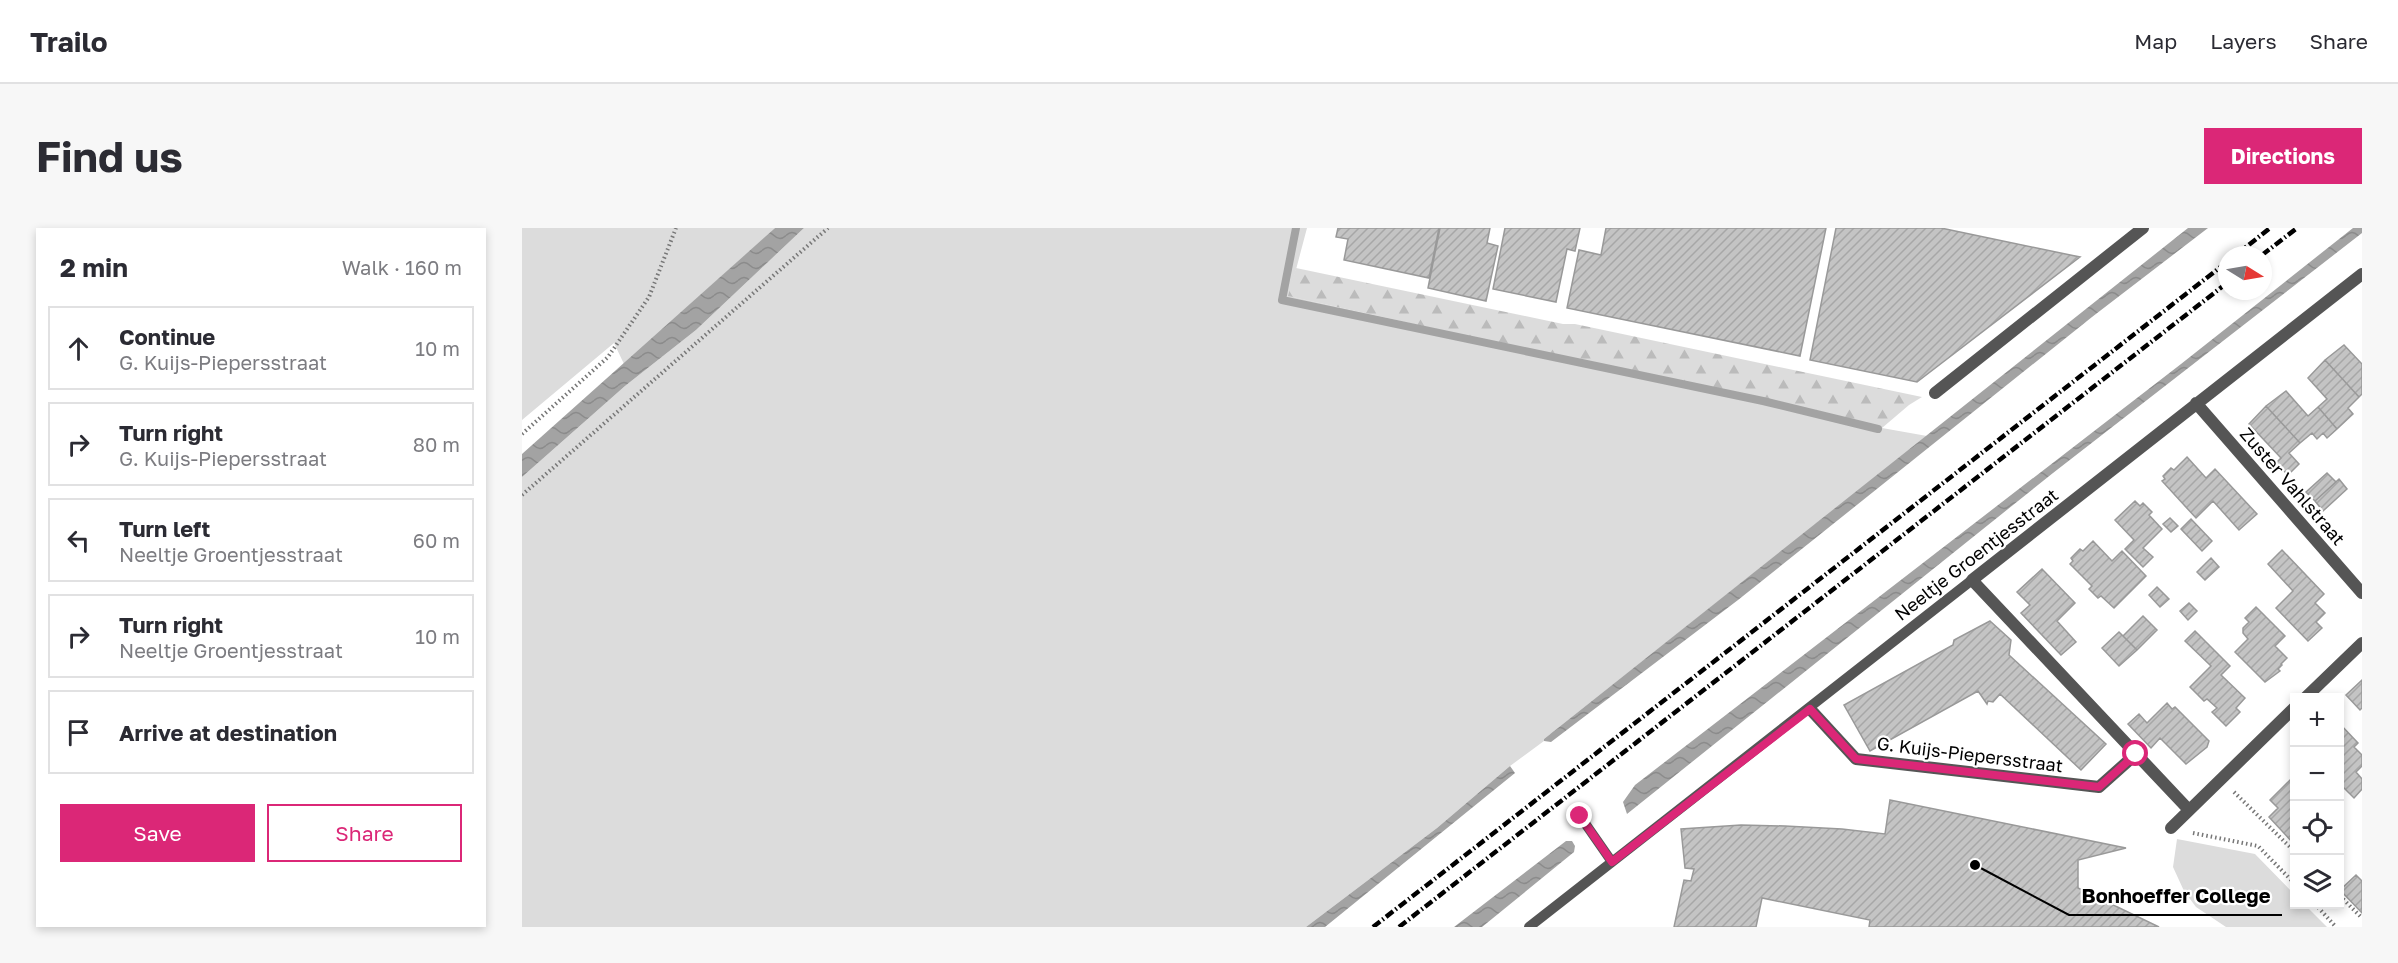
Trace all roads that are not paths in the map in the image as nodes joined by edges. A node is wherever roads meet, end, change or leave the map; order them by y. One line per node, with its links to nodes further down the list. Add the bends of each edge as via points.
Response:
1 (2144, 228): 3 (street)
2 (2362, 274): 4 (street, Neeltje Groentjesstraat)
3 (1935, 393)
4 (2196, 403): 5 (street, Neeltje Groentjesstraat); 6 (street, Zuster Vahlstraat)
5 (1972, 580): 9 (lane, Neeltje Groentjesstraat); 11 (street)
6 (2362, 593)
7 (2362, 643): 8 (street)
8 (2310, 693)
9 (1810, 709): 11 (street, G. Kuijs-Piepersstraat, via 1856,759 2099,787); 15 (lane, Neeltje Groentjesstraat)
10 (2290, 713): 12 (street)
11 (2136, 754): 12 (street)
12 (2189, 810): 14 (street)
13 (1580, 816): 15 (lane)
14 (2171, 828)
15 (1612, 862): 16 (lane, Neeltje Groentjesstraat)
16 (1529, 927)

